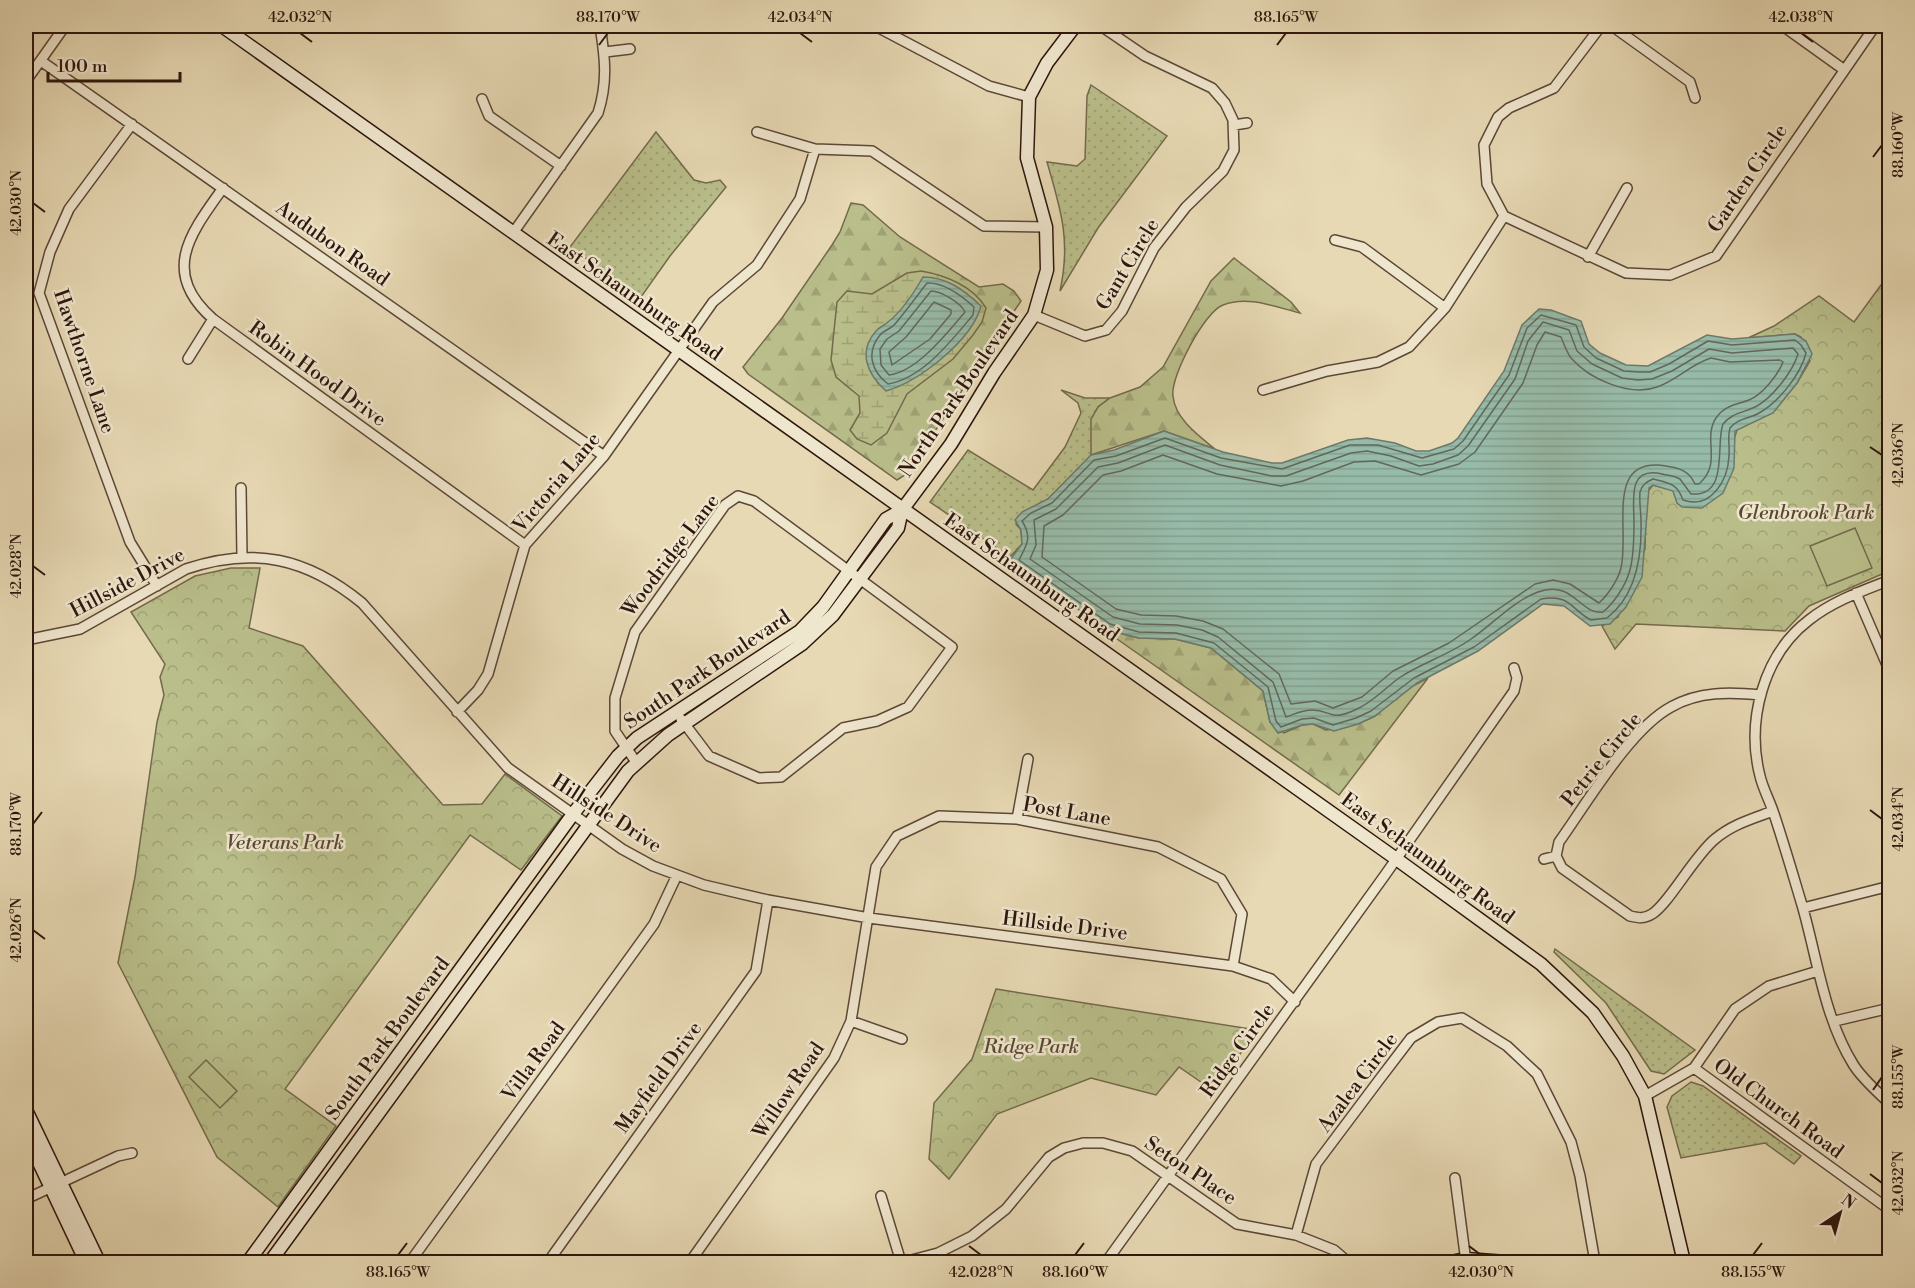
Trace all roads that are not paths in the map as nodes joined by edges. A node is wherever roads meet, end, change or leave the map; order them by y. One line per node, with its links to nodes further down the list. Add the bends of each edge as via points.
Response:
1 (65, 26): 13 (street)
2 (222, 26): 29 (street, East Schaumburg Road)
3 (600, 26): 12 (street)
4 (869, 26): 16 (street, via 989,86)
5 (1075, 26): 16 (street, North Park Boulevard, via 1047,63)
6 (1101, 26): 21 (street, via 1145,56 1212,88 1225,103)
7 (1601, 26): 27 (street, via 1554,88 1509,108 1491,129 1484,145 1488,184)
8 (1611, 26): 17 (street, via 1690,82)
9 (1783, 26): 14 (street)
10 (1875, 26): 14 (street, Garden Circle)
11 (630, 49): 12 (street)
12 (604, 52): 24 (street, via 606,91 598,113)
13 (41, 61): 15 (street); 20 (street, Audubon Road)
14 (1843, 69): 31 (street, Garden Circle, via 1716,256 1670,275 1626,273)
15 (26, 81)
16 (1029, 97): 28 (street, North Park Boulevard, via 1027,158)
17 (1695, 98)
18 (482, 99): 24 (street, via 489,116)
19 (1247, 123): 21 (street)
20 (132, 124): 25 (street, Audubon Road); 46 (street, Hawthorne Lane, via 69,208 50,252 39,293 130,542)
21 (1234, 125): 33 (street, Gant Circle, via 1234,150 1229,161 1154,248 1122,311 1106,330 1085,336)
22 (757, 132): 23 (street)
23 (815, 149): 28 (street, via 872,151 984,226); 35 (street, Victoria Lane, via 800,199 757,265 713,302)
24 (561, 166): 29 (street)
25 (223, 188): 34 (street, Robin Hood Drive, via 191,234 184,256 191,294); 38 (street, Audubon Road)
26 (1627, 188): 31 (street)
27 (1504, 216): 31 (street, Garden Circle); 32 (street)
28 (1046, 227): 33 (street, North Park Boulevard, via 1047,270)
29 (513, 232): 35 (street, East Schaumburg Road)
30 (1335, 240): 32 (street, via 1362,247)
31 (1588, 257)
32 (1445, 308): 37 (street, via 1409,347 1378,362 1327,371)
33 (1034, 315): 40 (street, North Park Boulevard, via 951,444)
34 (213, 319): 36 (street); 41 (street, Robin Hood Drive)
35 (678, 350): 38 (street, Victoria Lane); 40 (street, East Schaumburg Road)
36 (188, 359)
37 (1263, 390)
38 (603, 456): 41 (street, Victoria Lane)
39 (241, 488): 42 (street)
40 (902, 510): 43 (street, South Park Boulevard, via 886,519); 44 (street, South Park Boulevard, via 898,528); 63 (street, East Schaumburg Road)
41 (525, 544): 52 (street, Victoria Lane, via 492,666 478,690)
42 (242, 557): 46 (street, Hillside Drive, via 194,566); 52 (street, Hillside Drive, via 269,557 291,563 338,584 362,603)
43 (850, 569): 44 (street); 53 (street, South Park Boulevard, via 823,607 800,630); 55 (street, Woodridge Lane, via 754,501 738,496 725,505 635,632 615,698 615,731)
44 (859, 580): 54 (street, South Park Boulevard, via 833,615 808,639); 54 (street, via 952,647 909,707 877,721 843,728 781,777 759,778 709,756)
45 (1890, 580): 47 (street)
46 (157, 586): 48 (street, Hillside Drive, via 80,629)
47 (1856, 592): 50 (street); 51 (street, via 1806,621 1780,653)
48 (26, 640)
49 (1514, 668): 63 (street, Ridge Circle, via 1518,678 1514,691)
50 (1890, 672)
51 (1761, 695): 58 (street, via 1754,738 1760,776); 62 (street, Petrie Circle, via 1699,696 1669,707 1646,726 1558,842)
52 (457, 712): 59 (street, Hillside Drive, via 508,768)
53 (676, 712): 54 (street); 55 (street, South Park Boulevard)
54 (685, 723): 57 (street, South Park Boulevard)
55 (626, 748): 57 (street, Woodridge Lane); 59 (street, South Park Boulevard)
56 (1028, 759): 60 (street)
57 (636, 762): 61 (street, South Park Boulevard)
58 (1773, 811): 68 (street); 70 (street, via 1734,825 1713,840 1655,913)
59 (573, 814): 61 (street, Hillside Drive); 85 (street, South Park Boulevard)
60 (1017, 819): 69 (street, Post Lane, via 939,816 897,836 876,867); 72 (street, Post Lane, via 1158,847 1221,879 1242,914)
61 (588, 825): 65 (street, Hillside Drive, via 622,849); 86 (street, South Park Boulevard)
62 (1556, 856): 64 (street); 70 (street, via 1562,868 1630,916)
63 (1395, 858): 74 (street, Ridge Circle); 80 (street, East Schaumburg Road, via 1541,964 1593,1013)
64 (1544, 859)
65 (676, 875): 67 (street, Hillside Drive); 99 (street, Villa Road, via 654,924)
66 (1890, 886): 68 (street)
67 (768, 900): 69 (street, Hillside Drive); 100 (street, Mayfield Drive, via 756,971)
68 (1803, 908): 73 (street)
69 (868, 918): 72 (street, Hillside Drive); 76 (street, Willow Road)
70 (1643, 918): 71 (street)
71 (1645, 929)
72 (1233, 966): 74 (street, Hillside Drive, via 1271,979)
73 (1818, 971): 77 (street); 79 (street, via 1769,986 1735,1009)
74 (1295, 1002): 87 (street, Ridge Circle)
75 (1890, 1008): 77 (street)
76 (851, 1021): 78 (street); 101 (street, Willow Road, via 834,1058)
77 (1835, 1021): 81 (street, via 1854,1067)
78 (902, 1040)
79 (1694, 1068): 80 (street, Old Church Road); 92 (street, Old Church Road)
80 (1645, 1096): 108 (street, East Schaumburg Road)
81 (1890, 1104)
82 (26, 1110): 89 (street)
83 (26, 1135): 89 (street)
84 (132, 1153): 89 (street)
85 (327, 1155): 86 (street); 97 (street, South Park Boulevard)
86 (341, 1165): 98 (street, South Park Boulevard)
87 (1167, 1176): 93 (street, Seton Place, via 1237,1224); 102 (street, Seton Place, via 1118,1145 1083,1143 1064,1148 1049,1157 1006,1209 972,1236 938,1253); 103 (street, Ridge Circle)
88 (1455, 1178): 94 (street)
89 (55, 1184): 91 (street); 95 (street); 96 (street)
90 (881, 1196): 102 (street)
91 (26, 1199)
92 (1890, 1210)
93 (1296, 1235): 104 (street, Seton Place, via 1334,1250); 107 (street, Azalea Circle, via 1316,1164 1411,1038 1438,1022 1462,1018 1507,1046 1537,1074 1571,1142)
94 (1466, 1261): 105 (street); 106 (street)
95 (86, 1263)
96 (99, 1263)
97 (248, 1263)
98 (270, 1263)
99 (410, 1263)
100 (548, 1263)
101 (690, 1263)
102 (903, 1263)
103 (1106, 1263)
104 (1348, 1263)
105 (1450, 1263)
106 (1506, 1263)
107 (1595, 1263)
108 (1684, 1263)

